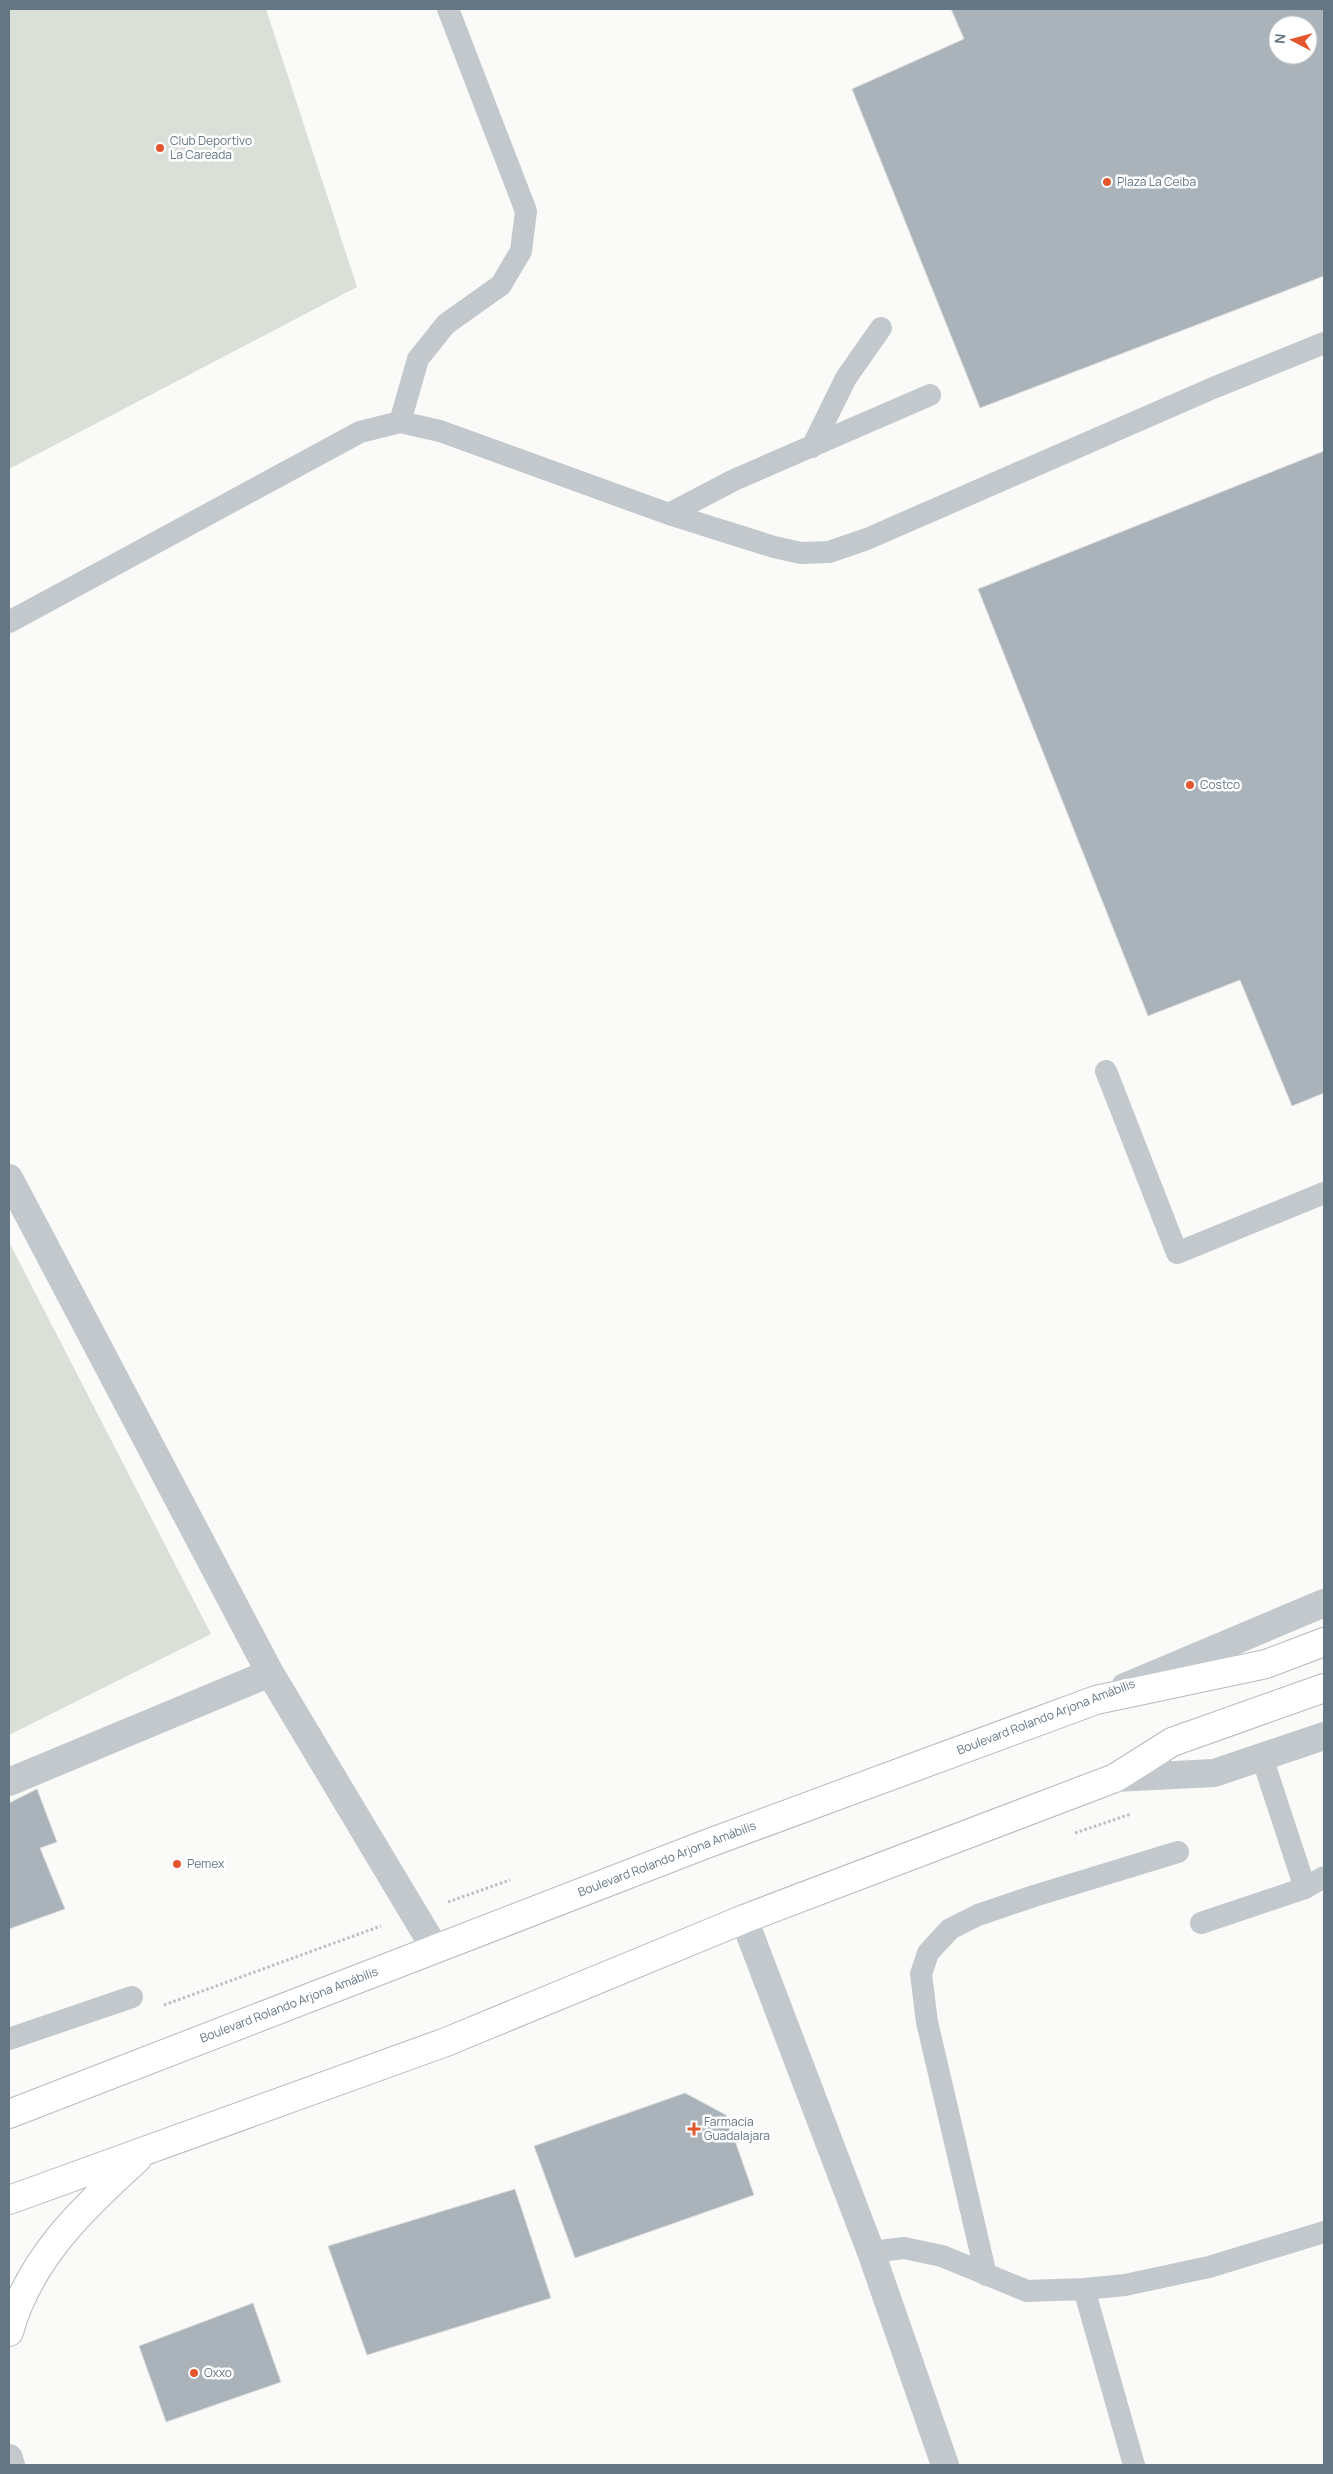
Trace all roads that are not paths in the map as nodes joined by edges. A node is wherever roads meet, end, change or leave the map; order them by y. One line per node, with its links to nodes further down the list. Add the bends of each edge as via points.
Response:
1 (448, 9): 5 (lane, via 526,211 521,251 501,285 446,324 418,359)
2 (882, 328): 6 (lane, via 846,378)
3 (1324, 342): 7 (lane, via 867,539 829,552 801,553 774,547)
4 (930, 395): 6 (lane)
5 (400, 422): 7 (lane, via 440,431); 8 (lane, via 360,432)
6 (812, 447): 7 (lane, via 734,480)
7 (669, 514)
8 (9, 622)
9 (1106, 1071): 11 (lane, via 1177,1253)
10 (9, 1178): 14 (street)
11 (1324, 1194)
12 (1324, 1603): 16 (street, Boulevard Rolando Arjona Amábilis)
13 (1324, 1642): 16 (main road, via 1266,1664)
14 (270, 1673): 20 (street); 25 (street)
15 (1324, 1688): 19 (main road, via 1172,1742)
16 (1096, 1700): 25 (main road, Boulevard Rolando Arjona Amábilis)
17 (1324, 1736): 18 (street)
18 (1262, 1757): 19 (street, via 1214,1774); 22 (lane)
19 (1115, 1778): 23 (main road)
20 (9, 1782)
21 (1178, 1852): 33 (lane, via 978,1915 950,1929 928,1953 921,1974 927,2022)
22 (1315, 1883): 24 (lane)
23 (744, 1919): 29 (main road, via 446,2042); 32 (street)
24 (1201, 1924)
25 (434, 1948): 28 (main road, Boulevard Rolando Arjona Amábilis)
26 (132, 1997): 27 (lane)
27 (9, 2039)
28 (9, 2114)
29 (146, 2151): 30 (main road); 35 (main road, via 98,2195 47,2251 25,2288)
30 (9, 2200)
31 (1324, 2232): 34 (lane, via 1208,2266 1125,2285)
32 (871, 2252): 33 (lane, via 904,2248 942,2256); 38 (street)
33 (986, 2275): 34 (lane, via 1027,2291)
34 (1084, 2289): 39 (lane)
35 (9, 2332)
36 (9, 2458): 37 (street)
37 (11, 2465)
38 (945, 2465)
39 (1134, 2465)

